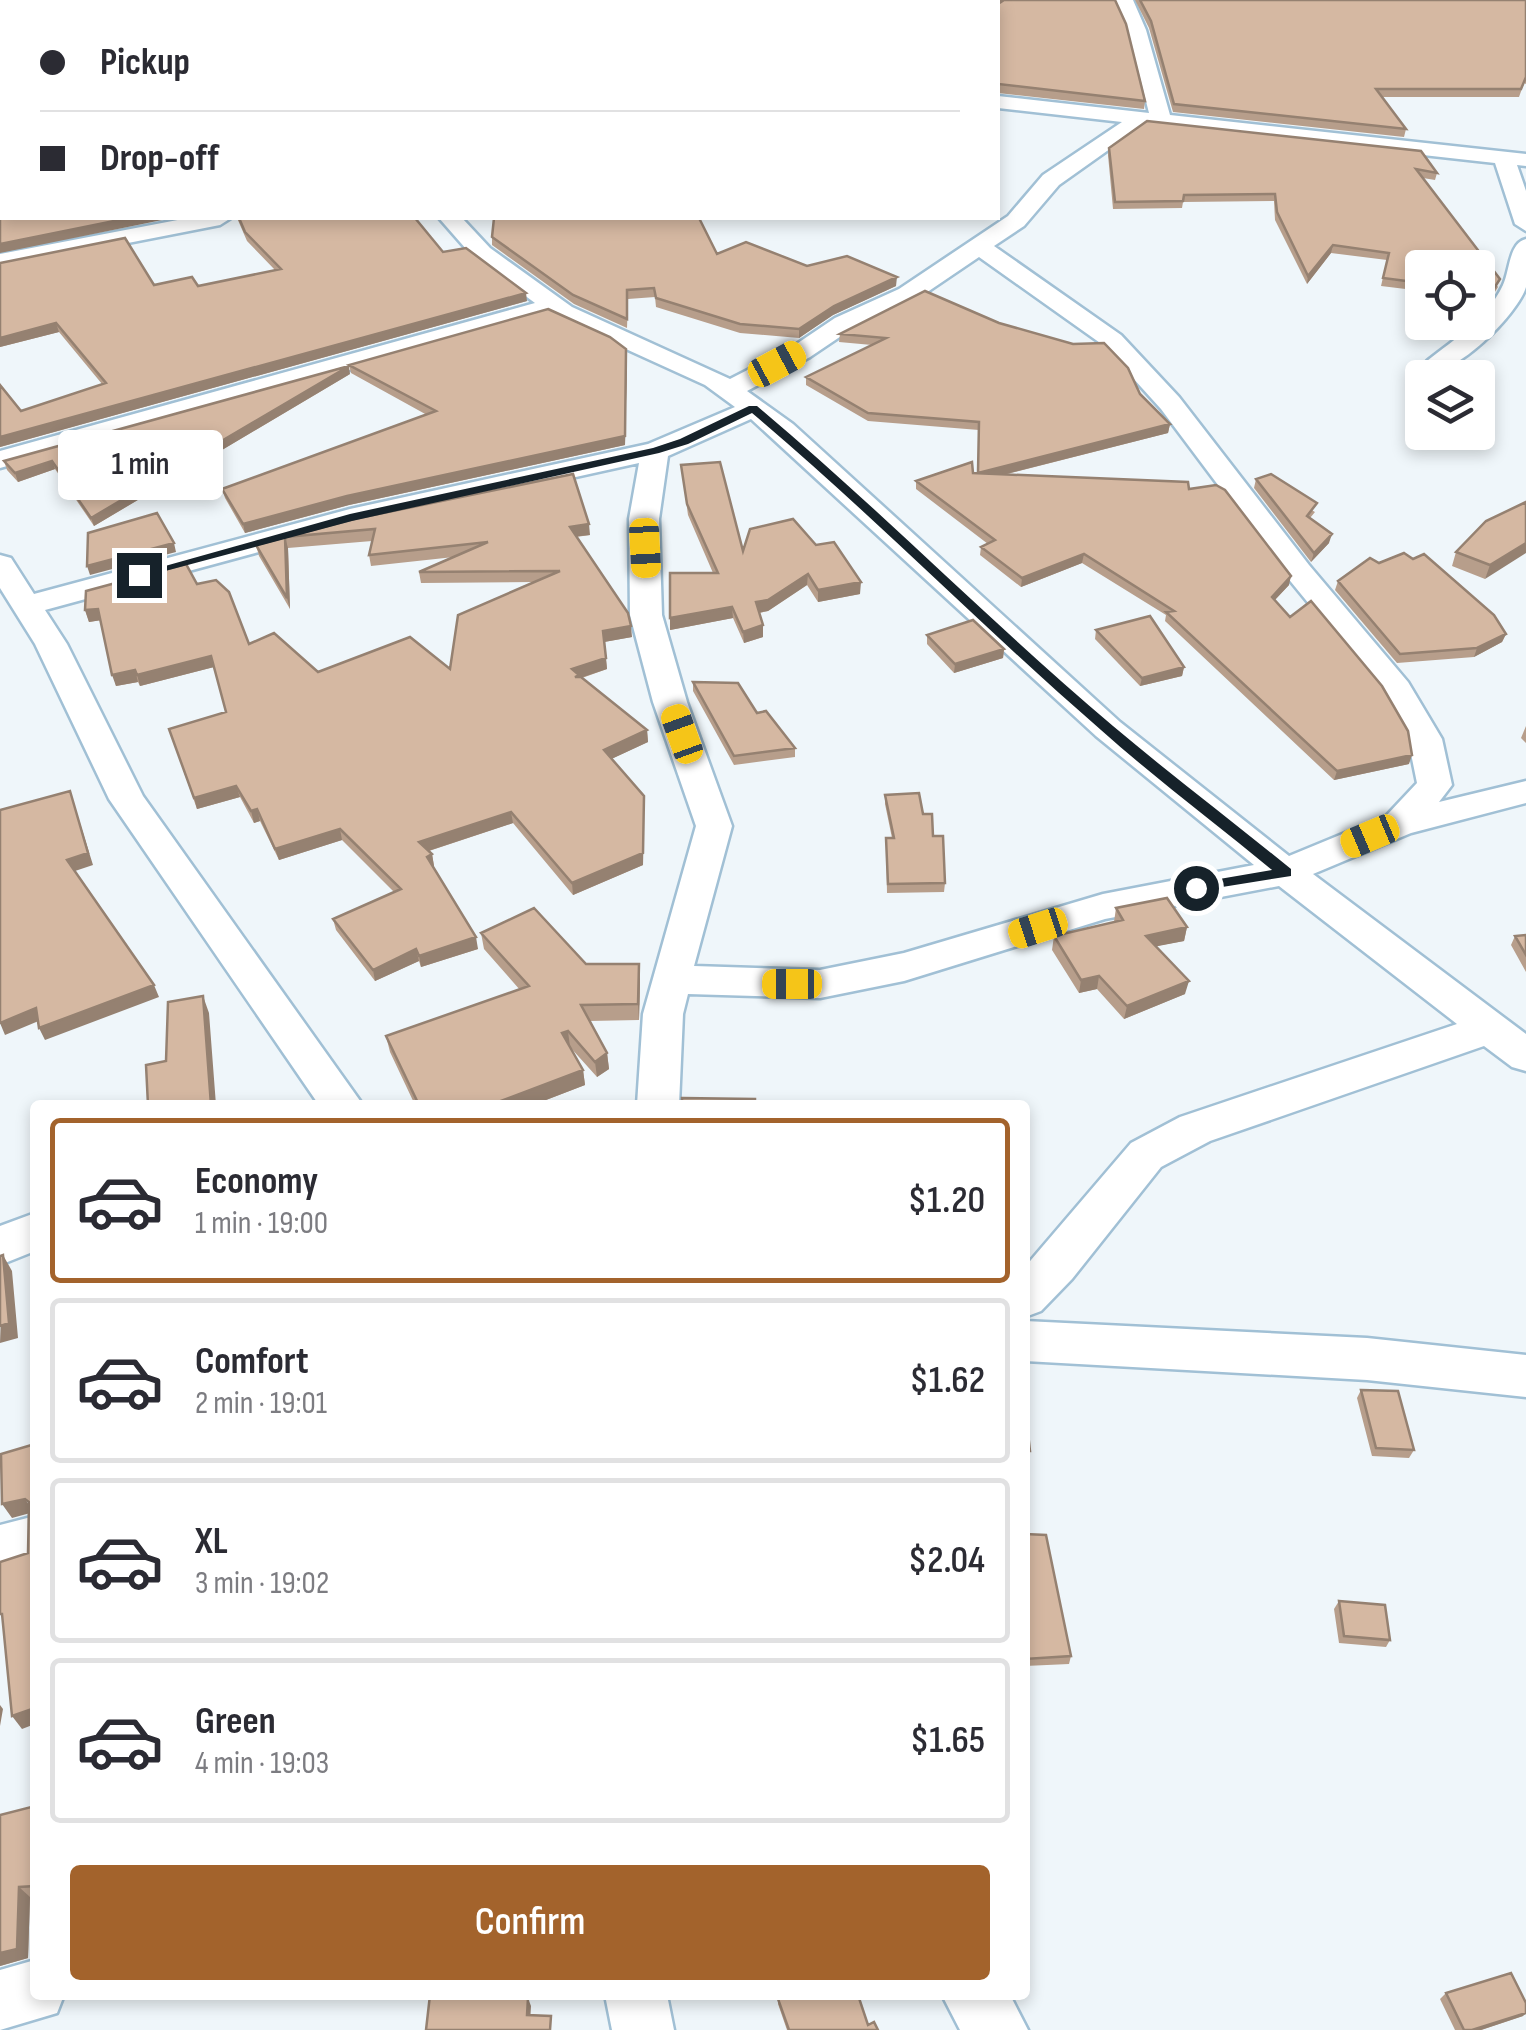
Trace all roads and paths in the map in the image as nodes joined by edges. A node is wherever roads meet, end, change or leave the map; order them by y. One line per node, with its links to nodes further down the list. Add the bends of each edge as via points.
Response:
1 (1124, 0): 3 (street, via 1137,30)
2 (1000, 102): 3 (street)
3 (1150, 121): 4 (street); 8 (street, via 1051,180 1016,221)
4 (1515, 159): 7 (street)
5 (210, 220): 10 (street)
6 (452, 220): 11 (street, via 482,253)
7 (1526, 224)
8 (979, 246): 13 (street, via 908,294 844,323); 19 (street, via 1112,340 1170,403 1396,689 1425,739 1435,784)
9 (1526, 246): 12 (street, via 1496,320)
10 (0, 261)
11 (553, 305): 13 (street, via 714,379); 15 (street)
12 (1444, 360)
13 (741, 399): 14 (street, via 684,442); 20 (street, via 850,490 1108,729)
14 (656, 450): 17 (street, via 350,518); 21 (street, via 644,519 646,615 714,826)
15 (0, 460)
16 (0, 564): 17 (street)
17 (27, 606): 24 (street, via 127,799)
18 (1526, 792): 19 (street)
19 (1399, 824): 20 (street)
20 (1286, 872): 21 (street, via 1103,907 904,967 820,984); 22 (street)
21 (671, 978): 25 (street)
22 (1490, 1028): 23 (street); 28 (street, via 1195,1129 1146,1155)
23 (1526, 1056)
24 (333, 1100)
25 (658, 1100)
26 (30, 1233): 27 (street)
27 (0, 1246)
28 (1030, 1293)
29 (1030, 1341): 30 (street, via 1366,1359)
30 (1526, 1376)
31 (30, 1541): 32 (street)
32 (0, 1550)
33 (30, 1992): 36 (street)
34 (637, 2000): 37 (street)
35 (976, 2000): 38 (street)
36 (0, 2001)
37 (643, 2030)
38 (997, 2030)

